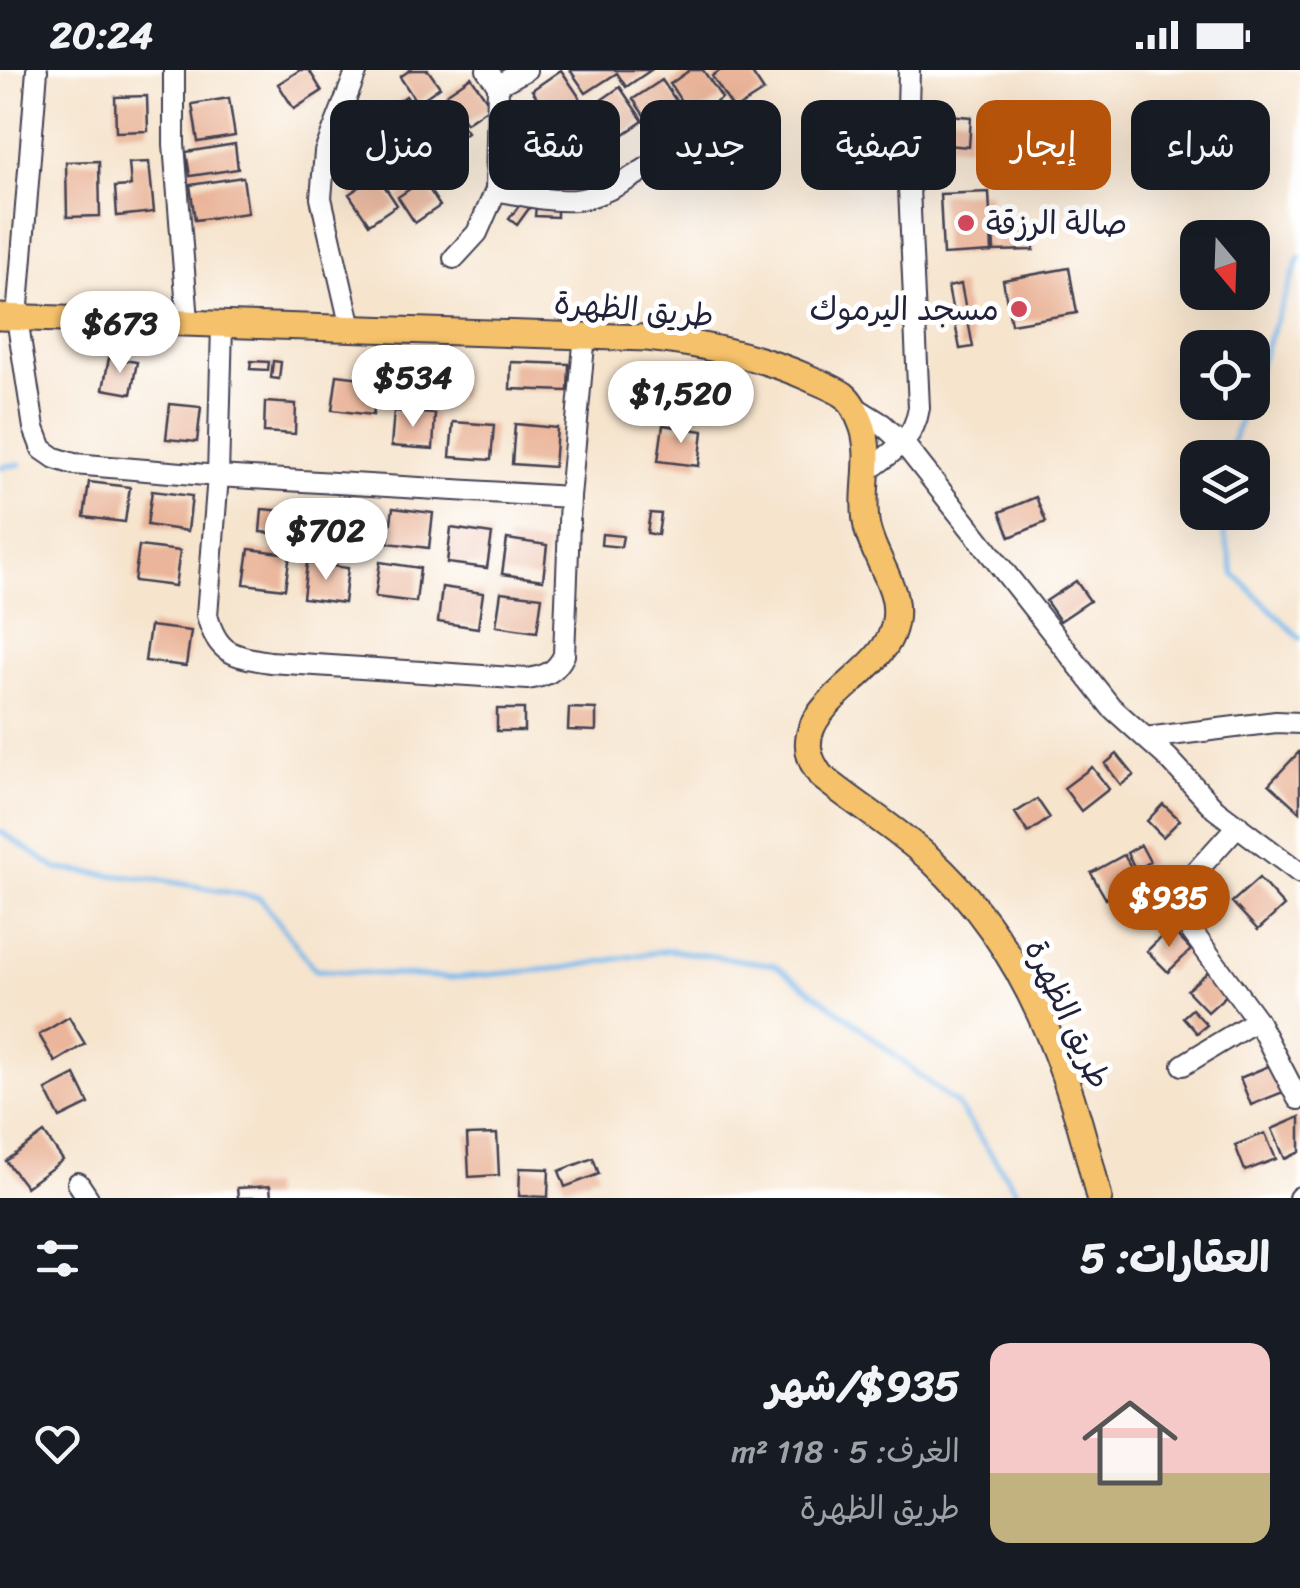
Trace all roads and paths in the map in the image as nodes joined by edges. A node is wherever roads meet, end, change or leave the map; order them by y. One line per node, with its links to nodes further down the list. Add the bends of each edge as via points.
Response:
1 (37, 70): 10 (street)
2 (174, 70): 11 (street)
3 (357, 70): 13 (street, via 326,152 321,185)
4 (526, 70): 6 (street)
5 (909, 70): 16 (street, via 919,408)
6 (492, 77)
7 (496, 190): 8 (street, via 576,200); 9 (street, via 477,233)
8 (604, 190)
9 (454, 258)
10 (8, 318): 11 (main road, طريق الظهرة); 18 (street, via 42,449 74,464)
11 (188, 321): 12 (main road, طريق الظهرة)
12 (222, 325): 13 (main road, طريق الظهرة); 18 (street)
13 (351, 328): 14 (main road, طريق الظهرة)
14 (585, 334): 15 (main road, طريق الظهرة, via 738,353 820,383); 19 (street)
15 (852, 406): 16 (street); 17 (main road, طريق الظهرة, via 867,444)
16 (904, 444): 17 (street); 21 (street, via 1072,661)
17 (866, 472): 27 (main road, طريق الظهرة, via 866,524 896,598 894,625 879,656 813,723 812,761 822,776 934,863 1010,956 1078,1111)
18 (218, 476): 19 (street); 19 (street, via 207,615 222,648 270,662 528,678 558,668 564,655)
19 (570, 497)
20 (1300, 723): 21 (street)
21 (1146, 738): 22 (street)
22 (1238, 825): 23 (street); 24 (street, via 1174,895 1173,906)
23 (1300, 873)
24 (1257, 1020): 25 (street); 26 (street)
25 (1182, 1065)
26 (1298, 1099)
27 (1098, 1198)

